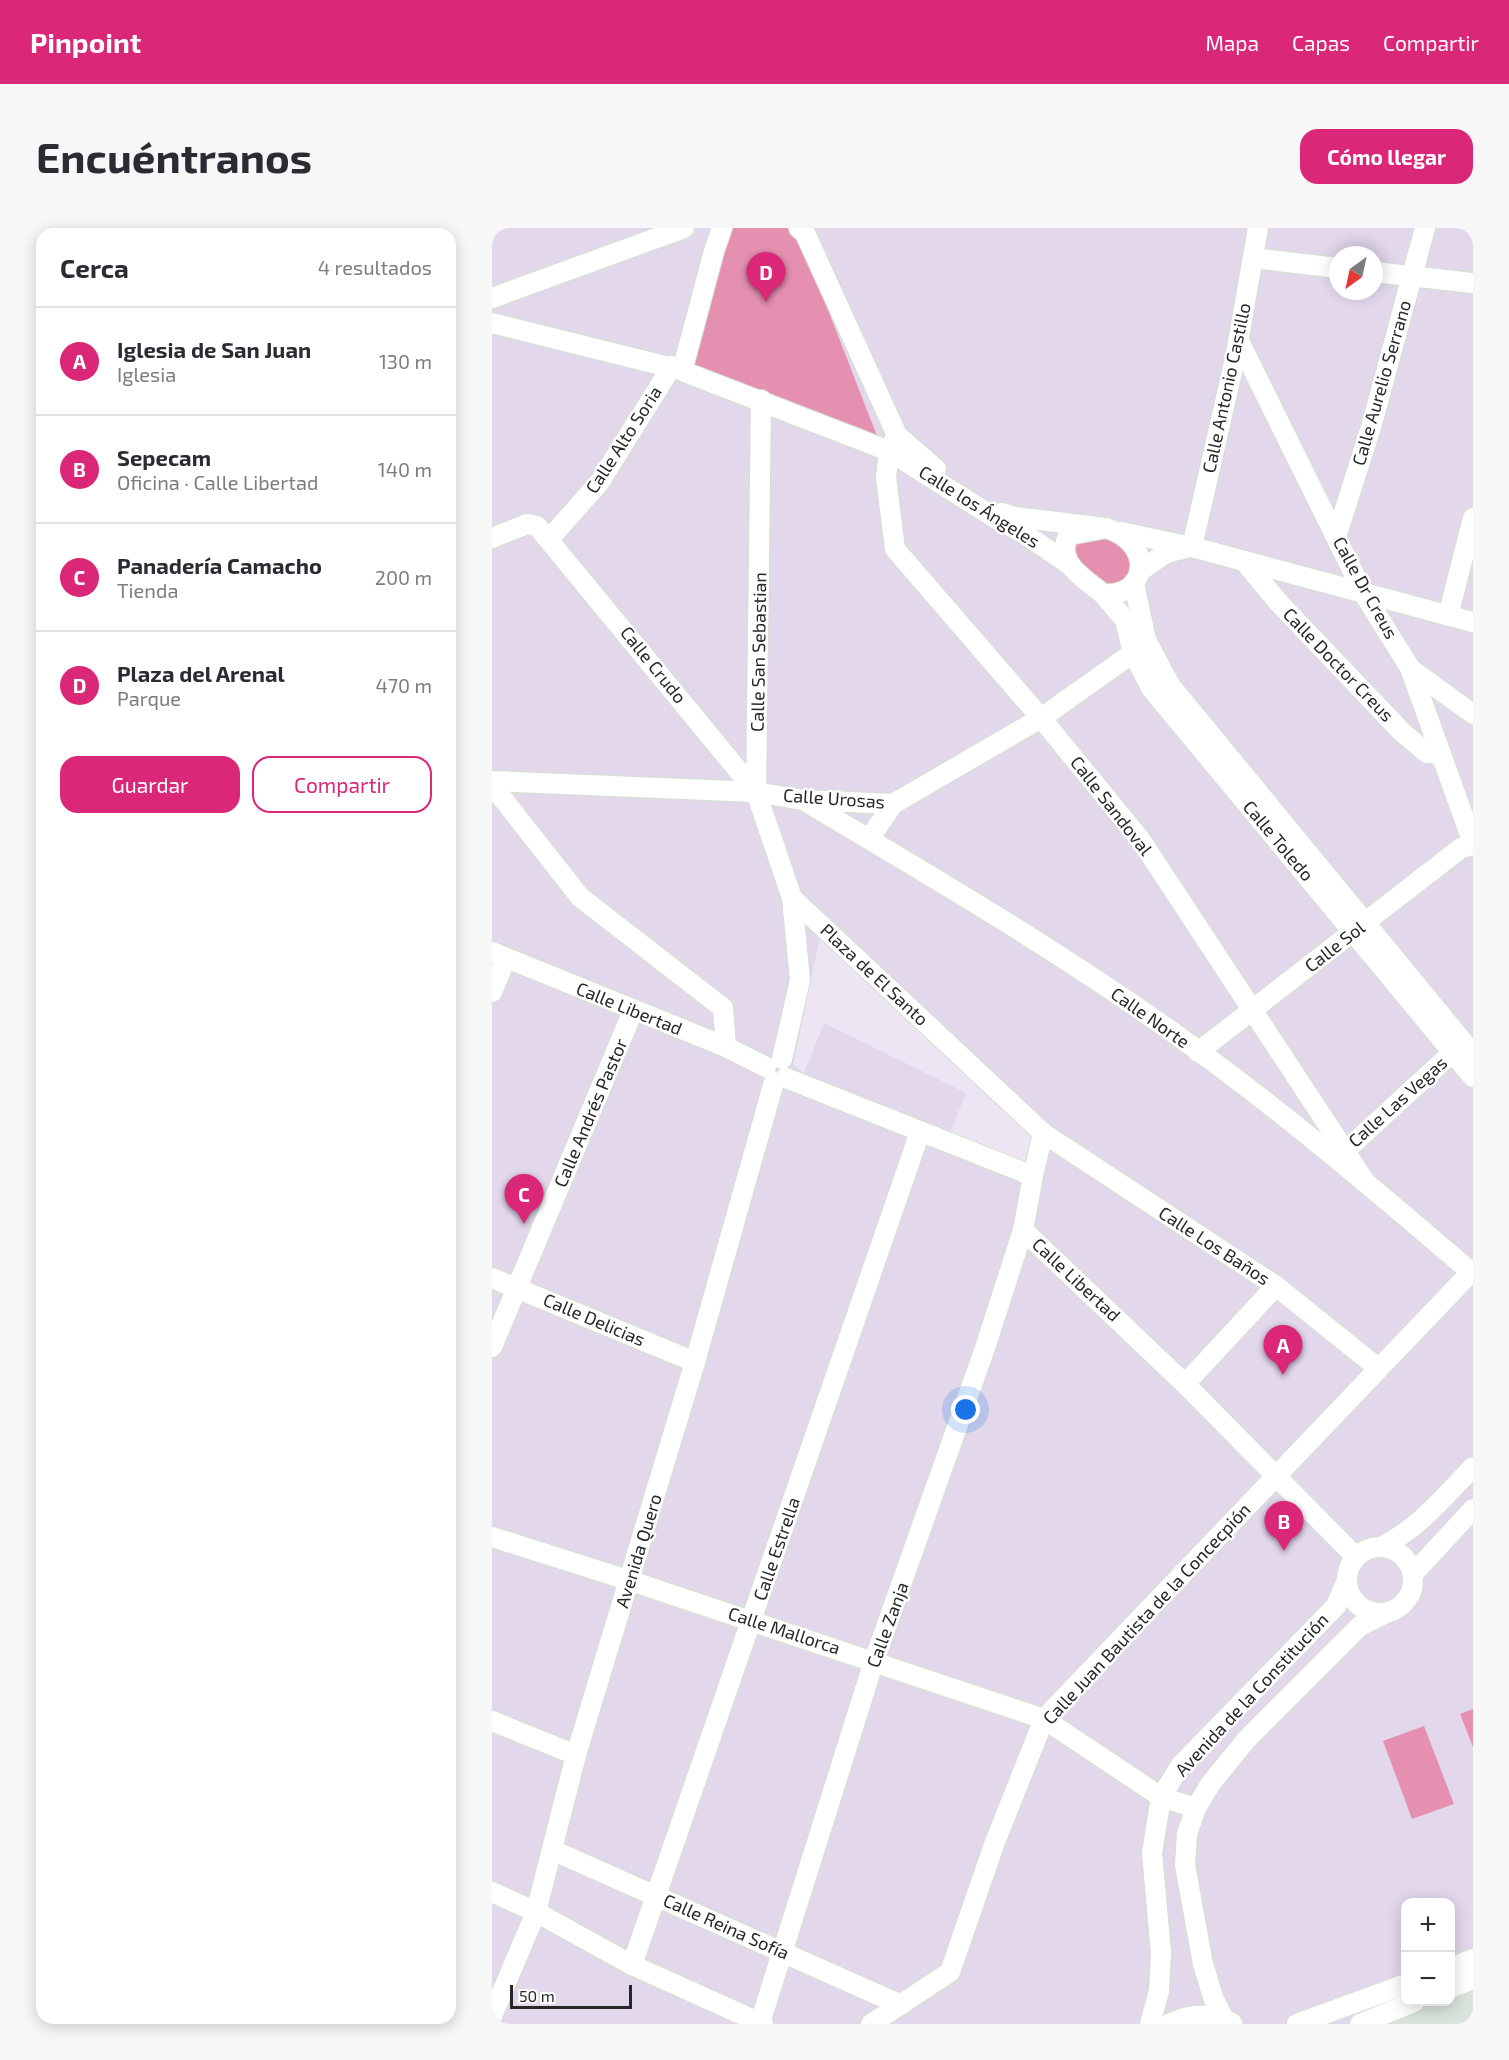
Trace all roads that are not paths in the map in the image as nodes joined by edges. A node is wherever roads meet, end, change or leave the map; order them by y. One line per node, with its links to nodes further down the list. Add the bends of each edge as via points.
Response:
1 (684, 228): 13 (street)
2 (705, 228): 7 (street)
3 (722, 228): 7 (street, Calle Alto Soria)
4 (799, 228): 18 (street, via 805,233)
5 (1258, 228): 8 (street, Calle Antonio Castillo)
6 (1425, 228): 11 (street, Calle Aurelio Serrano)
7 (714, 251): 16 (street, Calle Alto Soria)
8 (1253, 258): 9 (street); 15 (street, Calle Antonio Castillo)
9 (1329, 267)
10 (1383, 273): 11 (street)
11 (1411, 276): 12 (street); 21 (street, Calle Aurelio Serrano, via 1372,424)
12 (1473, 282)
13 (492, 298)
14 (492, 323): 16 (street)
15 (1239, 340): 21 (street, Calle Dr Creus); 24 (street, Calle Antonio Castillo)
16 (677, 368): 17 (street); 23 (street, Calle Alto Soria, via 599,483)
17 (761, 400): 18 (street); 38 (street, Calle San Sebastian)
18 (893, 443): 20 (street, Calle los Ángeles, via 994,511 1015,518); 26 (street, Calle los Ángeles, via 995,518); 35 (street, Calle Sandoval, via 886,477 895,549)
19 (1473, 518): 30 (street)
20 (1114, 530): 24 (street, Calle los Ángeles); 26 (street, via 1069,535 1063,551); 27 (street, via 1137,547)
21 (1336, 537): 29 (street, Calle Dr Creus)
22 (492, 538): 23 (street, via 527,524 537,526)
23 (550, 538): 38 (street, Calle Crudo)
24 (1192, 547): 25 (street, Calle los Ángeles); 27 (street, via 1166,553)
25 (1244, 561): 29 (street, Calle los Ángeles); 36 (street, Calle Doctor Creus, via 1402,732 1427,753)
26 (1067, 563): 28 (street)
27 (1137, 577): 28 (street, via 1121,592); 44 (street, Calle Toledo, via 1146,640 1170,685)
28 (1103, 594): 32 (street, Calle Toledo, via 1125,620)
29 (1364, 594): 30 (street, Calle los Ángeles); 33 (street, Calle Dr Creus)
30 (1448, 616): 31 (street, Calle los Ángeles)
31 (1473, 622)
32 (1133, 653): 35 (street, Calle Urosas); 44 (street, Calle Toledo, via 1151,688)
33 (1410, 668): 34 (street); 36 (street, Calle Dr Creus)
34 (1473, 714)
35 (1041, 718): 40 (street, Calle Urosas); 47 (street, Calle Sandoval, via 1140,839)
36 (1441, 754): 42 (street, Calle Dr Creus)
37 (492, 783): 38 (street, Calle Urosas); 49 (street, via 580,897 723,1008)
38 (756, 792): 39 (street, Calle Urosas); 43 (street, Calle San Sebastian)
39 (803, 800): 40 (street, Calle Urosas); 41 (street, Calle Norte)
40 (893, 804): 41 (street)
41 (869, 839): 50 (street, Calle Norte, via 1014,925)
42 (1473, 844): 44 (street, Calle Sol)
43 (792, 898): 53 (street, Plaza de El Santo, via 800,980); 56 (street, Plaza de El Santo)
44 (1359, 926): 47 (street, Calle Sol); 51 (street, Calle Toledo); 52 (street, Calle Toledo)
45 (499, 955): 46 (street); 48 (street, Calle Libertad)
46 (492, 992)
47 (1255, 1010): 50 (street, Calle Sol); 57 (street, Calle Sandoval)
48 (633, 1011): 49 (street, Calle Libertad); 64 (street, Calle Andrés Pastor)
49 (726, 1047): 53 (street, Calle Libertad)
50 (1198, 1052): 59 (street, Calle Norte)
51 (1452, 1053): 54 (street, Calle Toledo); 57 (street, Calle Las Vegas)
52 (1473, 1054)
53 (777, 1071): 55 (street, Calle Libertad); 66 (street, Avenida Quero)
54 (1473, 1077)
55 (920, 1132): 58 (street, Calle Libertad); 79 (street, Calle Estrella)
56 (1043, 1134): 58 (street); 63 (street, Calle Los Baños)
57 (1344, 1152): 59 (street, Calle Sandoval)
58 (1033, 1176): 60 (street, Calle Libertad)
59 (1364, 1180): 61 (street, Calle Norte)
60 (1023, 1230): 68 (street, Calle Libertad); 80 (street, Calle Zanja)
61 (1472, 1271): 67 (street, Calle Juan Bautista de la Concecpión)
62 (492, 1278): 64 (street, Calle Delicias)
63 (1276, 1286): 67 (street, Calle Los Baños); 68 (street)
64 (517, 1288): 65 (street, Calle Andrés Pastor); 66 (street, Calle Delicias)
65 (492, 1347)
66 (695, 1362): 77 (street, Avenida Quero)
67 (1378, 1368): 70 (street, Calle Juan Bautista de la Concecpión)
68 (1185, 1384): 70 (street, Calle Libertad)
69 (1473, 1467): 73 (street, via 1416,1526)
70 (1276, 1477): 74 (street, Calle Libertad); 81 (street, Calle Juan Bautista de la Concecpión)
71 (1473, 1509): 75 (street)
72 (492, 1537): 77 (street, Calle Mallorca)
73 (1381, 1547): 74 (street); 75 (street, via 1398,1552)
74 (1356, 1557): 76 (street)
75 (1413, 1574): 78 (street, via 1410,1594 1404,1603)
76 (1347, 1580): 78 (street, via 1352,1599 1359,1606); 84 (street, Avenida de la Constitución, via 1336,1606 1181,1765)
77 (631, 1581): 79 (street, Calle Mallorca); 83 (street, Avenida Quero)
78 (1386, 1613): 85 (street, Avenida de la Constitución, via 1360,1626 1247,1739)
79 (753, 1621): 80 (street, Calle Mallorca); 88 (street, Calle Estrella)
80 (874, 1661): 81 (street, Calle Mallorca); 90 (street, Calle Zanja)
81 (1044, 1719): 84 (street, Calle Mallorca); 97 (street, Calle Juan Bautista de la Concecpión, via 995,1842 950,1972)
82 (492, 1721): 83 (street)
83 (576, 1755): 86 (street, Avenida Quero)
84 (1161, 1797): 85 (street, Calle Mallorca); 103 (street, Avenida de la Constitución, via 1152,1853 1161,1953 1159,1991)
85 (1196, 1808): 100 (street, Avenida de la Constitución, via 1187,1834 1185,1865 1203,1964 1214,2000)
86 (552, 1850): 88 (street, Calle Reina Sofía); 89 (street, Avenida Quero)
87 (492, 1892): 89 (street)
88 (657, 1896): 90 (street, Calle Reina Sofía); 92 (street, Calle Estrella)
89 (536, 1912): 92 (street); 99 (street, Avenida Quero)
90 (782, 1952): 97 (street, Calle Reina Sofía); 101 (street, Calle Zanja)
91 (1473, 1959): 93 (street)
92 (632, 1965): 101 (street)
93 (1455, 1966)
94 (1473, 1979): 96 (street)
95 (1401, 1986): 105 (street)
96 (1455, 1986)
97 (901, 2005): 102 (street, Calle Juan Bautista de la Concecpión)
98 (1402, 2006): 106 (street)
99 (492, 2016)
100 (1232, 2023): 104 (street, via 1202,2015)
101 (762, 2024)
102 (872, 2024)
103 (1150, 2024)
104 (1169, 2024)
105 (1297, 2024)
106 (1360, 2024)

